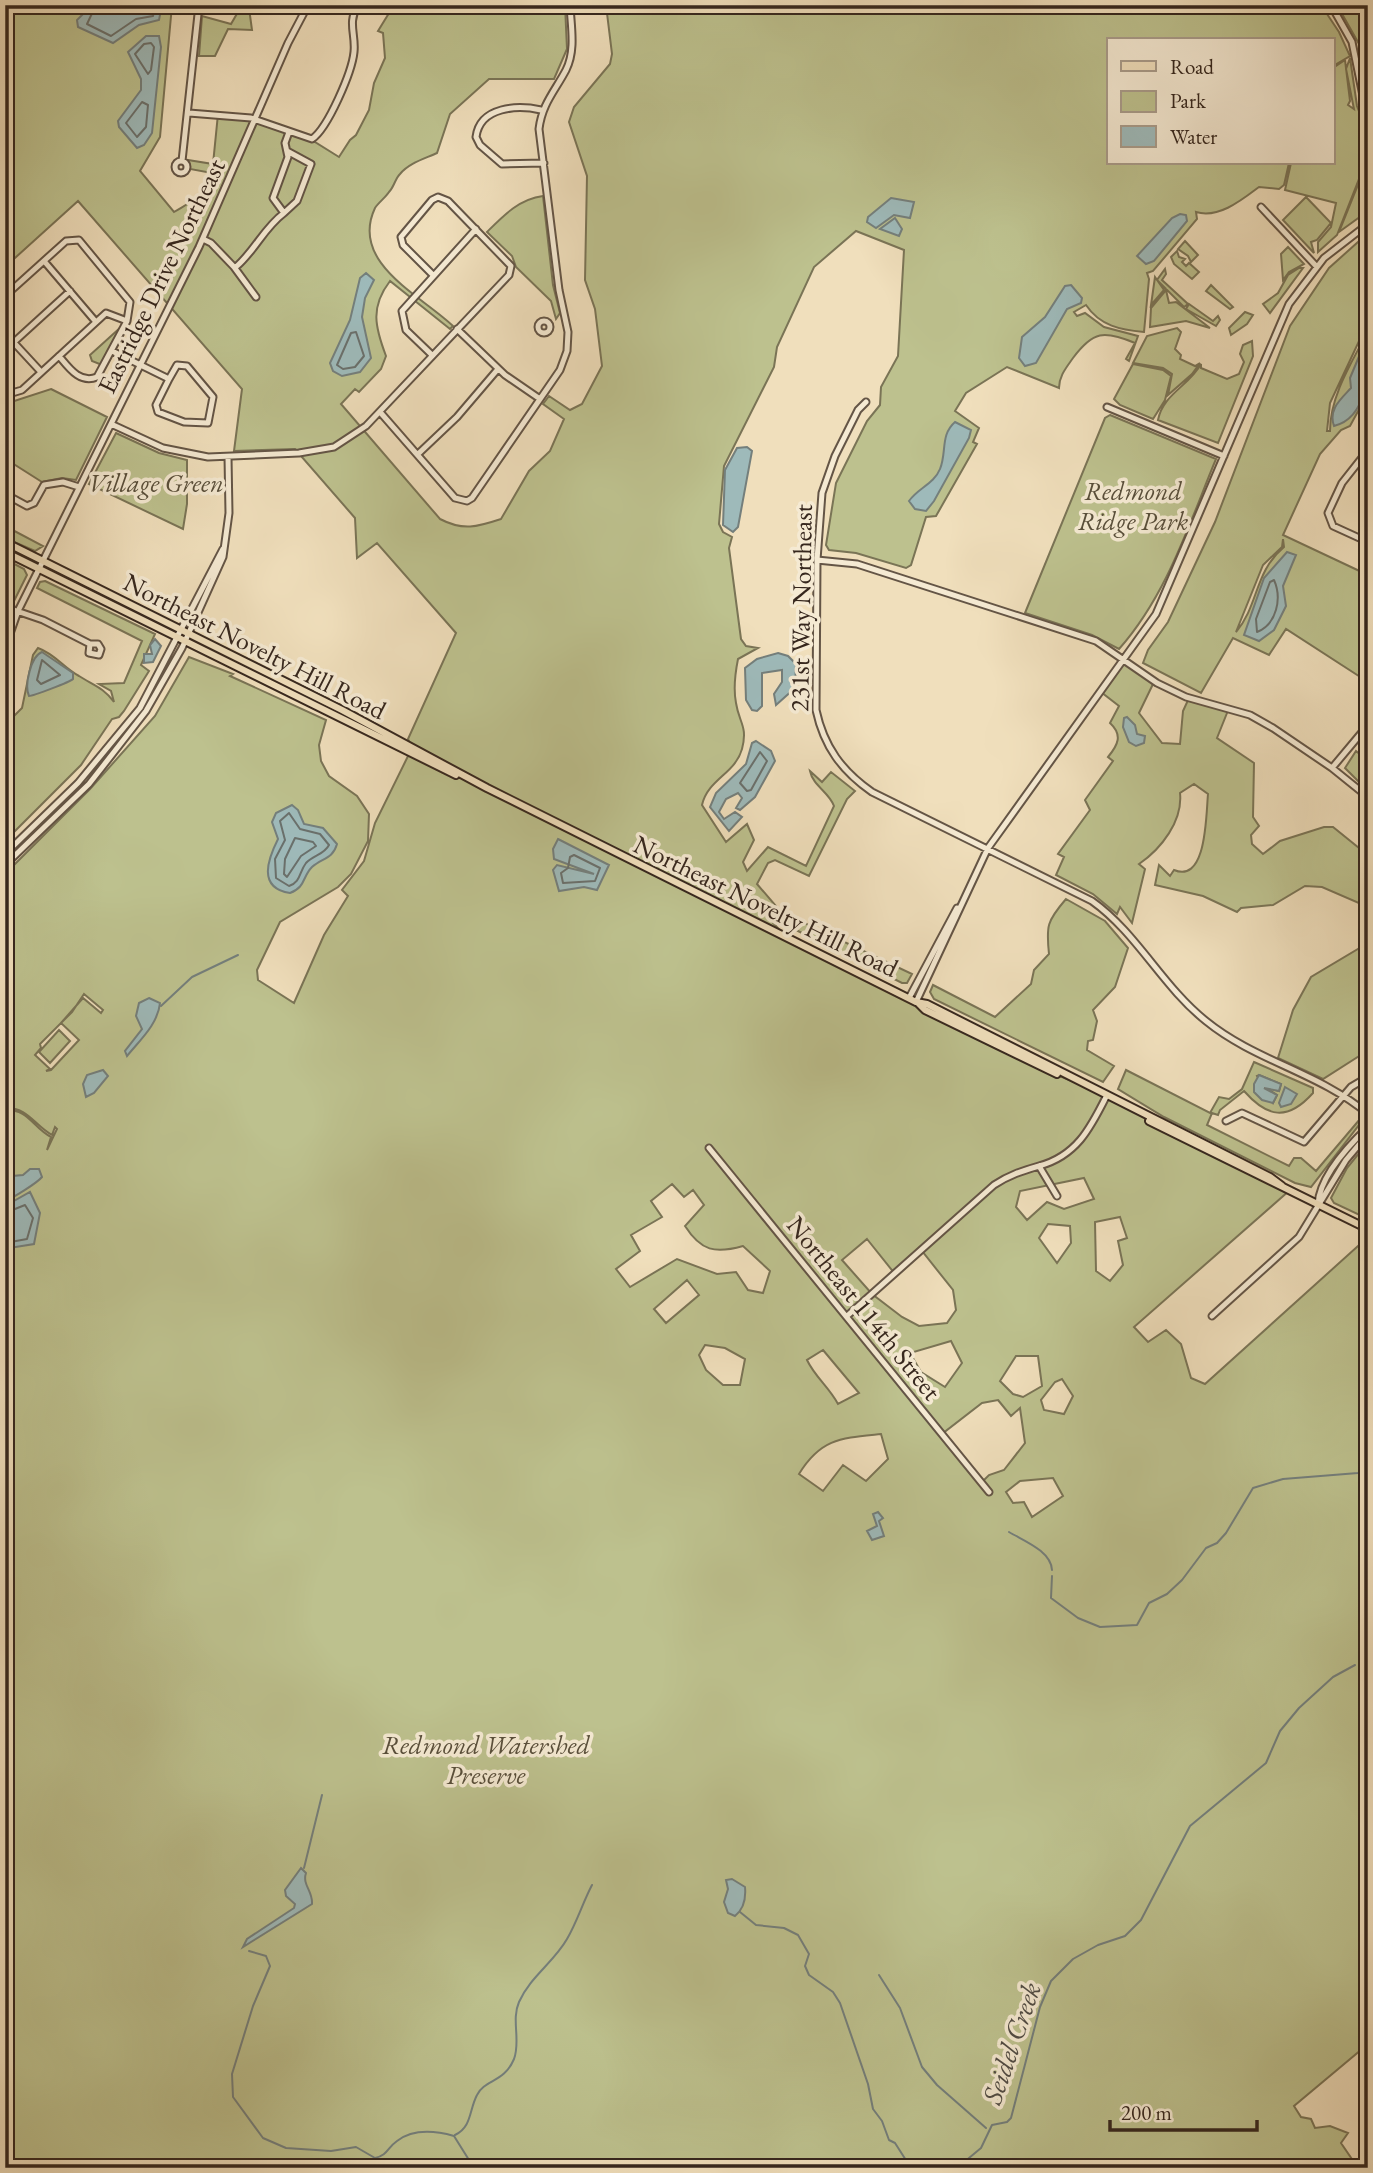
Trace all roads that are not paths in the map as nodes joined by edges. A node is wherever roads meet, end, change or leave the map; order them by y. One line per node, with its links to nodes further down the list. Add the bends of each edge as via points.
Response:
1 (32, 5): 7 (street)
2 (199, 5): 9 (street)
3 (308, 5): 10 (street, Eastridge Drive Northeast)
4 (358, 5): 12 (street, via 351,21 353,57 330,114 312,139)
5 (570, 5): 8 (street, via 573,43 569,62)
6 (1331, 5): 11 (street, via 1352,42)
7 (5, 13)
8 (541, 110): 15 (street); 15 (street, via 502,109 478,128 476,136 502,164)
9 (189, 113): 10 (street); 14 (street)
10 (257, 120): 12 (street); 20 (street, Eastridge Drive Northeast)
11 (1368, 120)
12 (289, 132): 13 (street)
13 (287, 151): 17 (street, via 274,198); 17 (street, via 311,164 297,201)
14 (182, 161)
15 (544, 163): 30 (street)
16 (1261, 207): 23 (street)
17 (284, 213): 22 (street)
18 (1368, 224): 23 (street)
19 (476, 229): 24 (street); 24 (street, via 447,199 432,200 402,232 401,239); 32 (street, via 509,260 509,275)
20 (203, 239): 22 (street); 38 (street, Eastridge Drive Northeast)
21 (44, 261): 25 (street); 26 (street); 28 (street, via 66,241 79,240 125,293 130,309)
22 (234, 267): 27 (street)
23 (1317, 267): 50 (street, via 1289,304)
24 (432, 274): 36 (street, via 403,307 402,322)
25 (70, 291): 29 (street); 34 (street)
26 (5, 296)
27 (256, 297)
28 (127, 321): 29 (street, via 110,313); 35 (street)
29 (96, 322): 37 (street)
30 (567, 323): 31 (street); 43 (street, via 569,341 563,365)
31 (550, 326)
32 (457, 329): 36 (street); 39 (street)
33 (5, 333): 34 (street)
34 (14, 342): 40 (street)
35 (112, 351): 37 (street, via 100,374 87,379); 38 (street)
36 (432, 355): 46 (street)
37 (59, 356): 40 (street)
38 (141, 365): 41 (street); 47 (street, Eastridge Drive Northeast)
39 (498, 369): 43 (street); 49 (street, via 457,418)
40 (41, 372): 42 (street, via 18,392)
41 (169, 379): 41 (street, via 156,405 158,412 184,422 208,423 213,397 187,366 177,365)
42 (5, 391)
43 (540, 399): 49 (street, via 472,498 455,498)
44 (866, 402): 60 (street, 231st Way Northeast, via 827,472)
45 (1107, 407): 50 (street)
46 (380, 412): 49 (street); 51 (street, via 334,447)
47 (111, 424): 51 (street, via 180,452); 54 (street, Eastridge Drive Northeast)
48 (1368, 450): 57 (street, via 1342,483 1328,517 1334,526)
49 (418, 454)
50 (1224, 456): 69 (street, via 1161,604)
51 (228, 457): 64 (street, via 224,549)
52 (5, 465): 53 (street, via 10,468)
53 (5, 483)
54 (79, 487): 55 (street, via 63,482 44,485 34,503 27,506); 59 (street, Eastridge Drive Northeast)
55 (5, 494)
56 (5, 542): 59 (main road, Northeast Novelty Hill Road)
57 (1368, 542)
58 (5, 552): 61 (main road, Northeast Novelty Hill Road)
59 (43, 560): 61 (street, Eastridge Drive Northeast); 64 (main road, Northeast Novelty Hill Road)
60 (817, 560): 69 (street, via 858,564 1085,637); 74 (street, 231st Way Northeast, via 815,693 825,740 843,769 872,792)
61 (38, 569): 63 (street, Eastridge Drive Northeast); 65 (main road, Northeast Novelty Hill Road)
62 (5, 607): 63 (street)
63 (18, 611): 67 (street); 68 (street, Eastridge Drive Northeast)
64 (185, 632): 65 (street); 66 (street); 72 (main road, Northeast Novelty Hill Road)
65 (177, 637): 66 (main road, Northeast Novelty Hill Road); 75 (street, via 129,722 78,783)
66 (185, 641): 72 (main road, Northeast Novelty Hill Road); 76 (street, via 156,696 124,741 89,784)
67 (90, 644)
68 (5, 648)
69 (1124, 659): 71 (street, via 1154,682 1186,697 1250,715); 74 (street)
70 (1368, 725): 71 (street)
71 (1332, 768): 73 (street)
72 (486, 788): 78 (main road, Northeast Novelty Hill Road)
73 (1368, 797)
74 (988, 848): 77 (street); 81 (street, 231st Way Northeast, via 1102,908 1181,999 1226,1036)
75 (5, 854)
76 (5, 864)
77 (959, 905): 78 (street); 79 (street, via 952,931)
78 (909, 998): 79 (main road, Northeast Novelty Hill Road)
79 (916, 1002): 82 (main road, Northeast Novelty Hill Road)
80 (1368, 1077): 81 (street)
81 (1345, 1096): 83 (street, 231st Way Northeast); 84 (street, via 1304,1142 1242,1112)
82 (1106, 1097): 88 (street, via 1081,1141 1065,1155); 90 (main road, Northeast Novelty Hill Road)
83 (1368, 1114)
84 (1226, 1121)
85 (1368, 1127): 90 (street, via 1326,1178)
86 (1368, 1134): 90 (street)
87 (709, 1148): 92 (street, Northeast 114th Street)
88 (1039, 1166): 89 (street); 92 (street, via 1015,1172 994,1185)
89 (1057, 1196)
90 (1318, 1204): 91 (main road, Northeast Novelty Hill Road); 93 (street, via 1299,1237)
91 (1368, 1229)
92 (847, 1316): 94 (street, Northeast 114th Street)
93 (1212, 1316)
94 (989, 1492)

